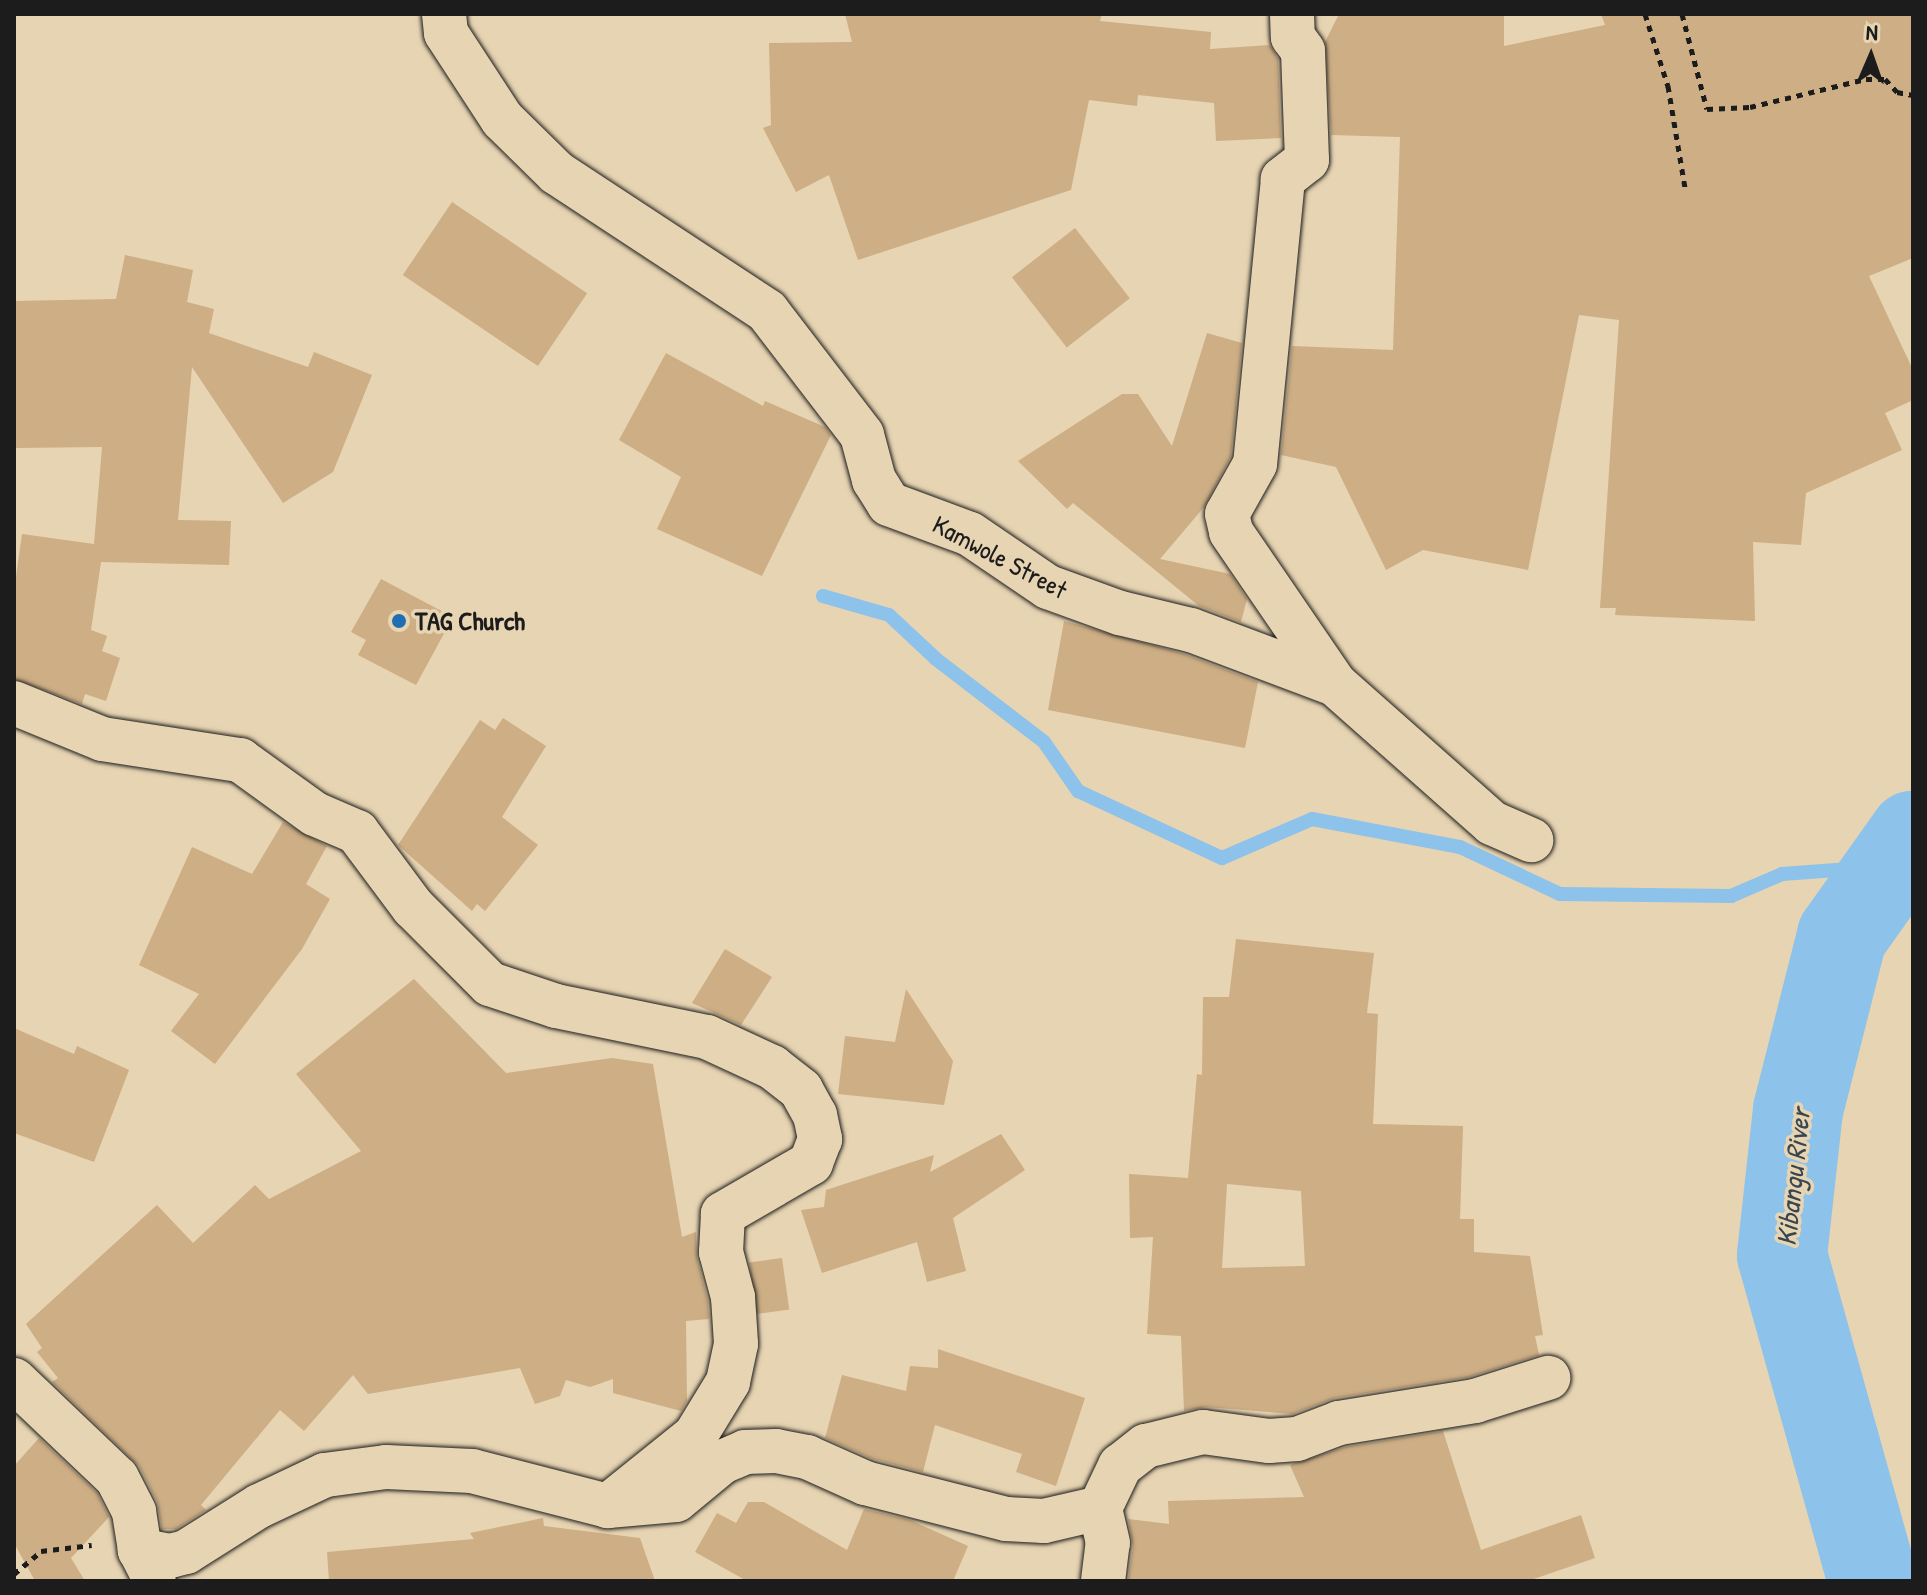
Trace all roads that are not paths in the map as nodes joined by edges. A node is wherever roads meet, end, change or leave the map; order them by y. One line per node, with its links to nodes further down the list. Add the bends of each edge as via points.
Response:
1 (444, 14): 3 (street, Kamwole Street, via 446,33 502,119 557,173 767,311 862,435 874,480 889,504 970,534 1048,587 1120,613 1191,630)
2 (1292, 14): 3 (street, via 1293,37 1303,51 1307,160 1283,179 1255,464 1227,514 1231,532)
3 (1335, 684): 5 (street, Kamwole Street, via 1492,823)
4 (14, 703): 8 (street, via 102,739 240,760 315,814 357,832 413,907 490,984 556,1006 707,1037 772,1067 801,1090 815,1115 820,1139 811,1163 723,1214 721,1252 733,1297 736,1344 728,1382 695,1436)
5 (1531, 840)
6 (1548, 1378): 9 (street, via 1475,1401 1339,1423 1297,1439 1269,1441 1203,1432 1168,1439 1146,1446 1120,1466)
7 (14, 1380): 10 (street, via 117,1478 134,1512)
8 (608, 1506): 9 (street, via 676,1500 722,1462 745,1452 776,1451 807,1457 865,1483 1006,1519 1044,1521); 10 (street, via 472,1471 386,1467 325,1475 259,1506 186,1552)
9 (1100, 1508): 11 (street, via 1108,1543)
10 (148, 1566)
11 (1103, 1581)

